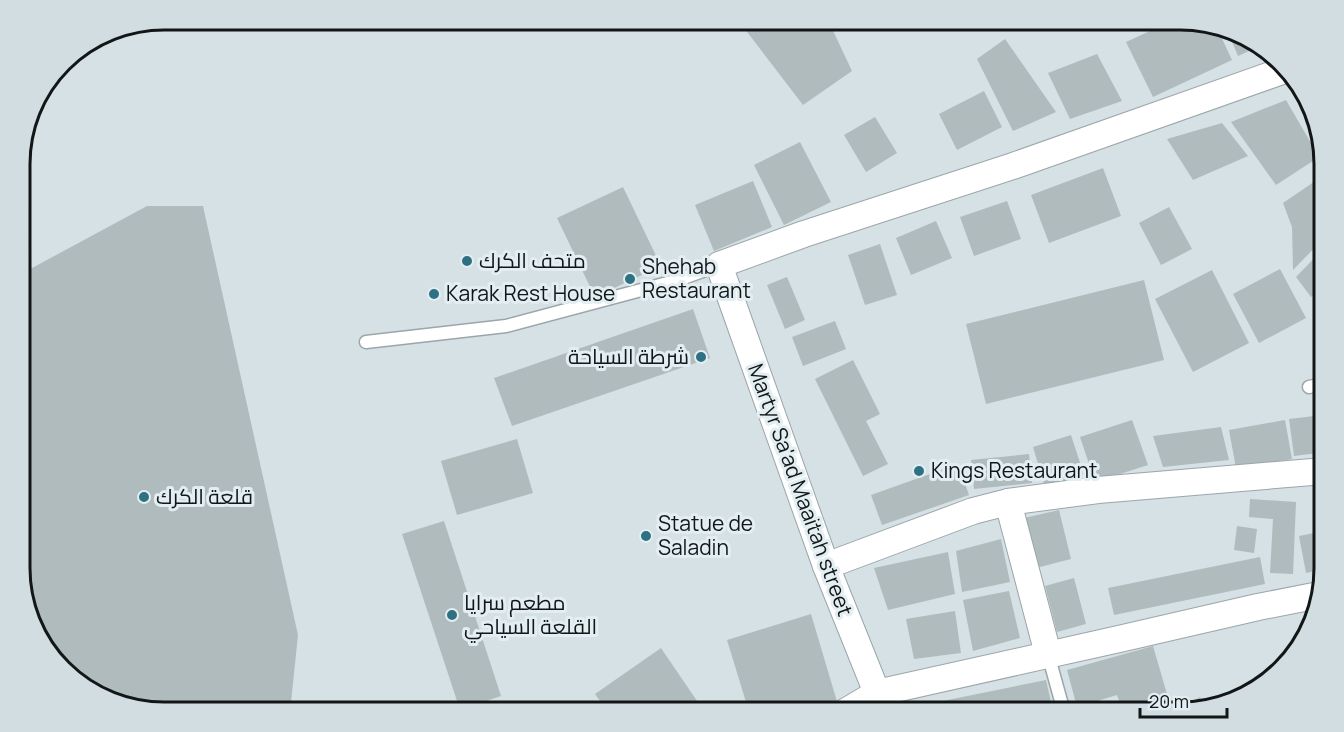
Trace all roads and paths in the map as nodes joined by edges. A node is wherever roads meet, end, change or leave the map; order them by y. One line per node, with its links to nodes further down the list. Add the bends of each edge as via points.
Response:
1 (1278, 73): 2 (street)
2 (719, 265): 3 (lane, via 675,282 506,326); 8 (street, Martyr Sa'ad Maaitah street)
3 (366, 342)
4 (1314, 386): 5 (lane)
5 (1309, 387)
6 (1314, 472): 7 (street, via 1098,490)
7 (1008, 502): 8 (street, via 973,511); 10 (street)
8 (826, 566): 11 (street, Martyr Sa'ad Maaitah street)
9 (1310, 597): 10 (street)
10 (1048, 654): 12 (street); 13 (lane)
11 (882, 702)
12 (885, 702)
13 (1061, 702)

